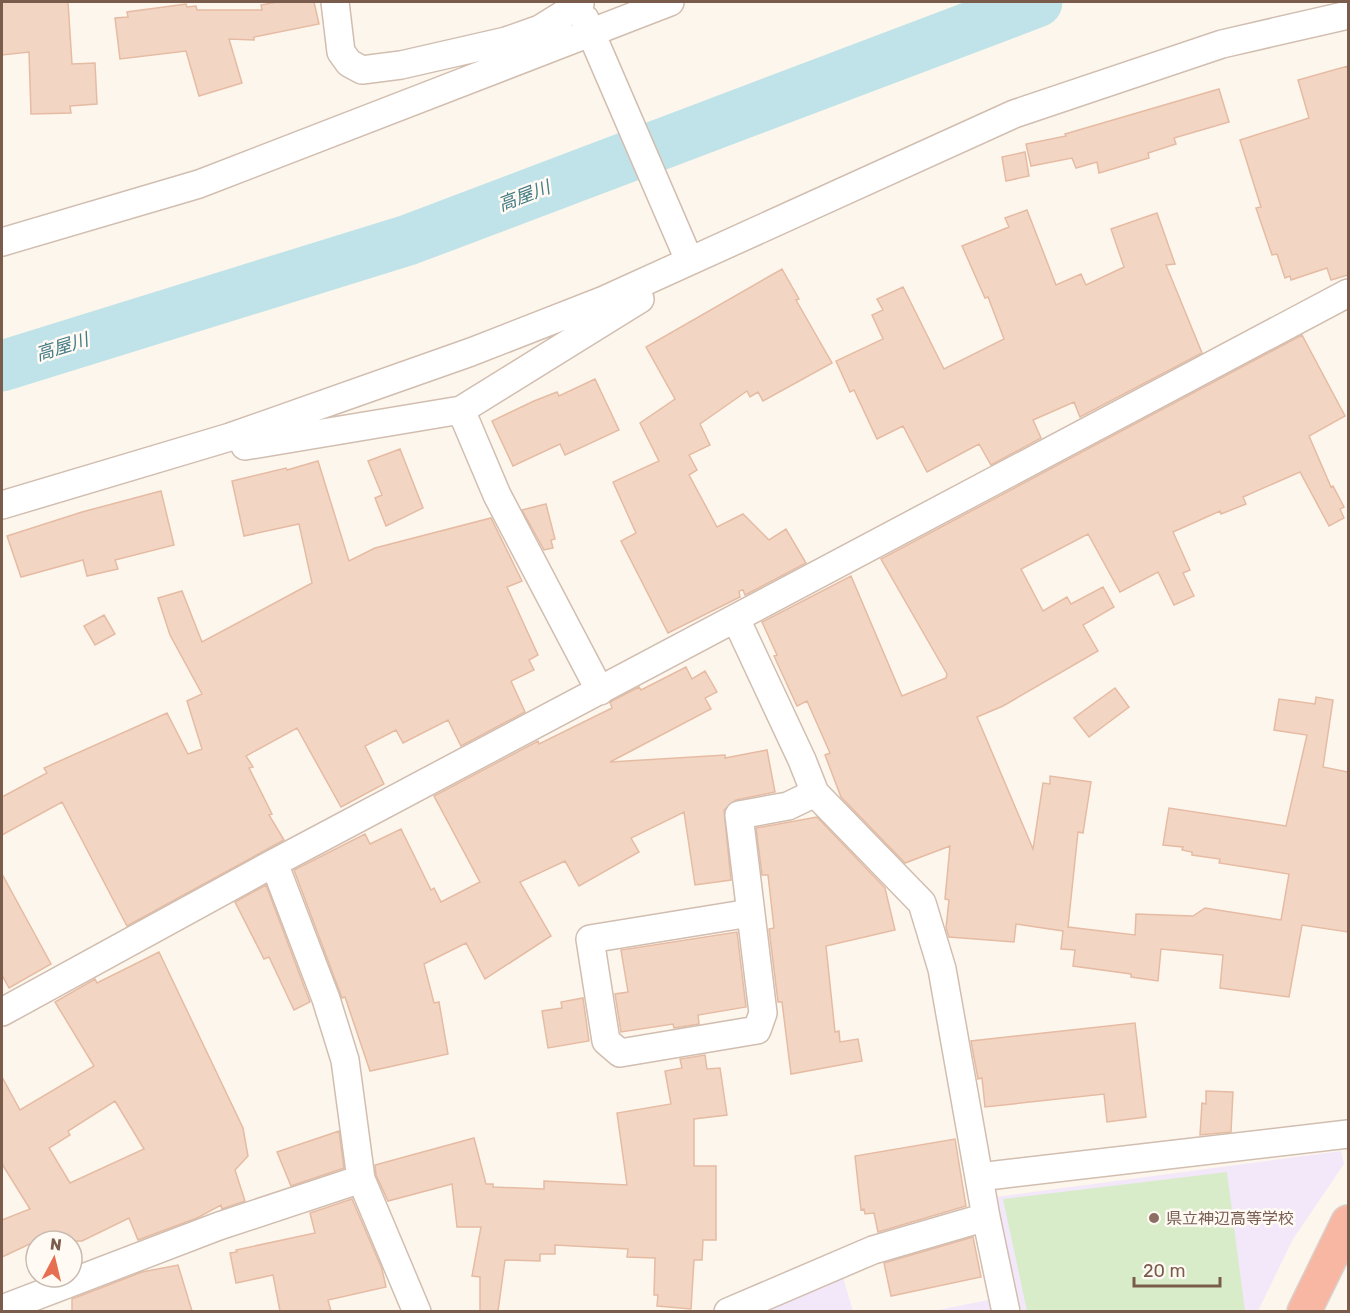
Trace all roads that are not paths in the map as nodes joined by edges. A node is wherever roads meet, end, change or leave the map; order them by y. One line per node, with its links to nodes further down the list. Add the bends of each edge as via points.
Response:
1 (335, 2): 3 (street, via 341,52 349,63 362,70 506,41 540,29)
2 (670, 2): 5 (street)
3 (582, 3): 5 (street)
4 (1348, 15): 7 (street, via 1222,44 1014,114)
5 (589, 35): 6 (street, via 200,184); 7 (street)
6 (2, 243)
7 (678, 265): 9 (street, via 663,285); 10 (street, via 604,300 471,352)
8 (1348, 293): 12 (street)
9 (461, 410): 10 (street, via 243,446); 13 (street, via 497,495)
10 (230, 437): 11 (street)
11 (2, 505)
12 (736, 619): 13 (street); 14 (street)
13 (600, 691): 15 (street)
14 (814, 793): 16 (street, via 788,806 739,815); 19 (street, via 922,903 942,969)
15 (274, 863): 17 (street); 20 (street, via 345,1060)
16 (750, 913): 16 (street, via 590,939 606,1041 620,1053 757,1030 763,1013)
17 (2, 1012)
18 (1348, 1134): 19 (street)
19 (979, 1177): 21 (street)
20 (361, 1179): 23 (street, via 219,1226); 24 (street)
21 (986, 1217): 25 (street, via 873,1250); 26 (street)
22 (1348, 1222): 27 (highway)
23 (2, 1309)
24 (417, 1311)
25 (728, 1311)
26 (1006, 1311)
27 (1304, 1311)

